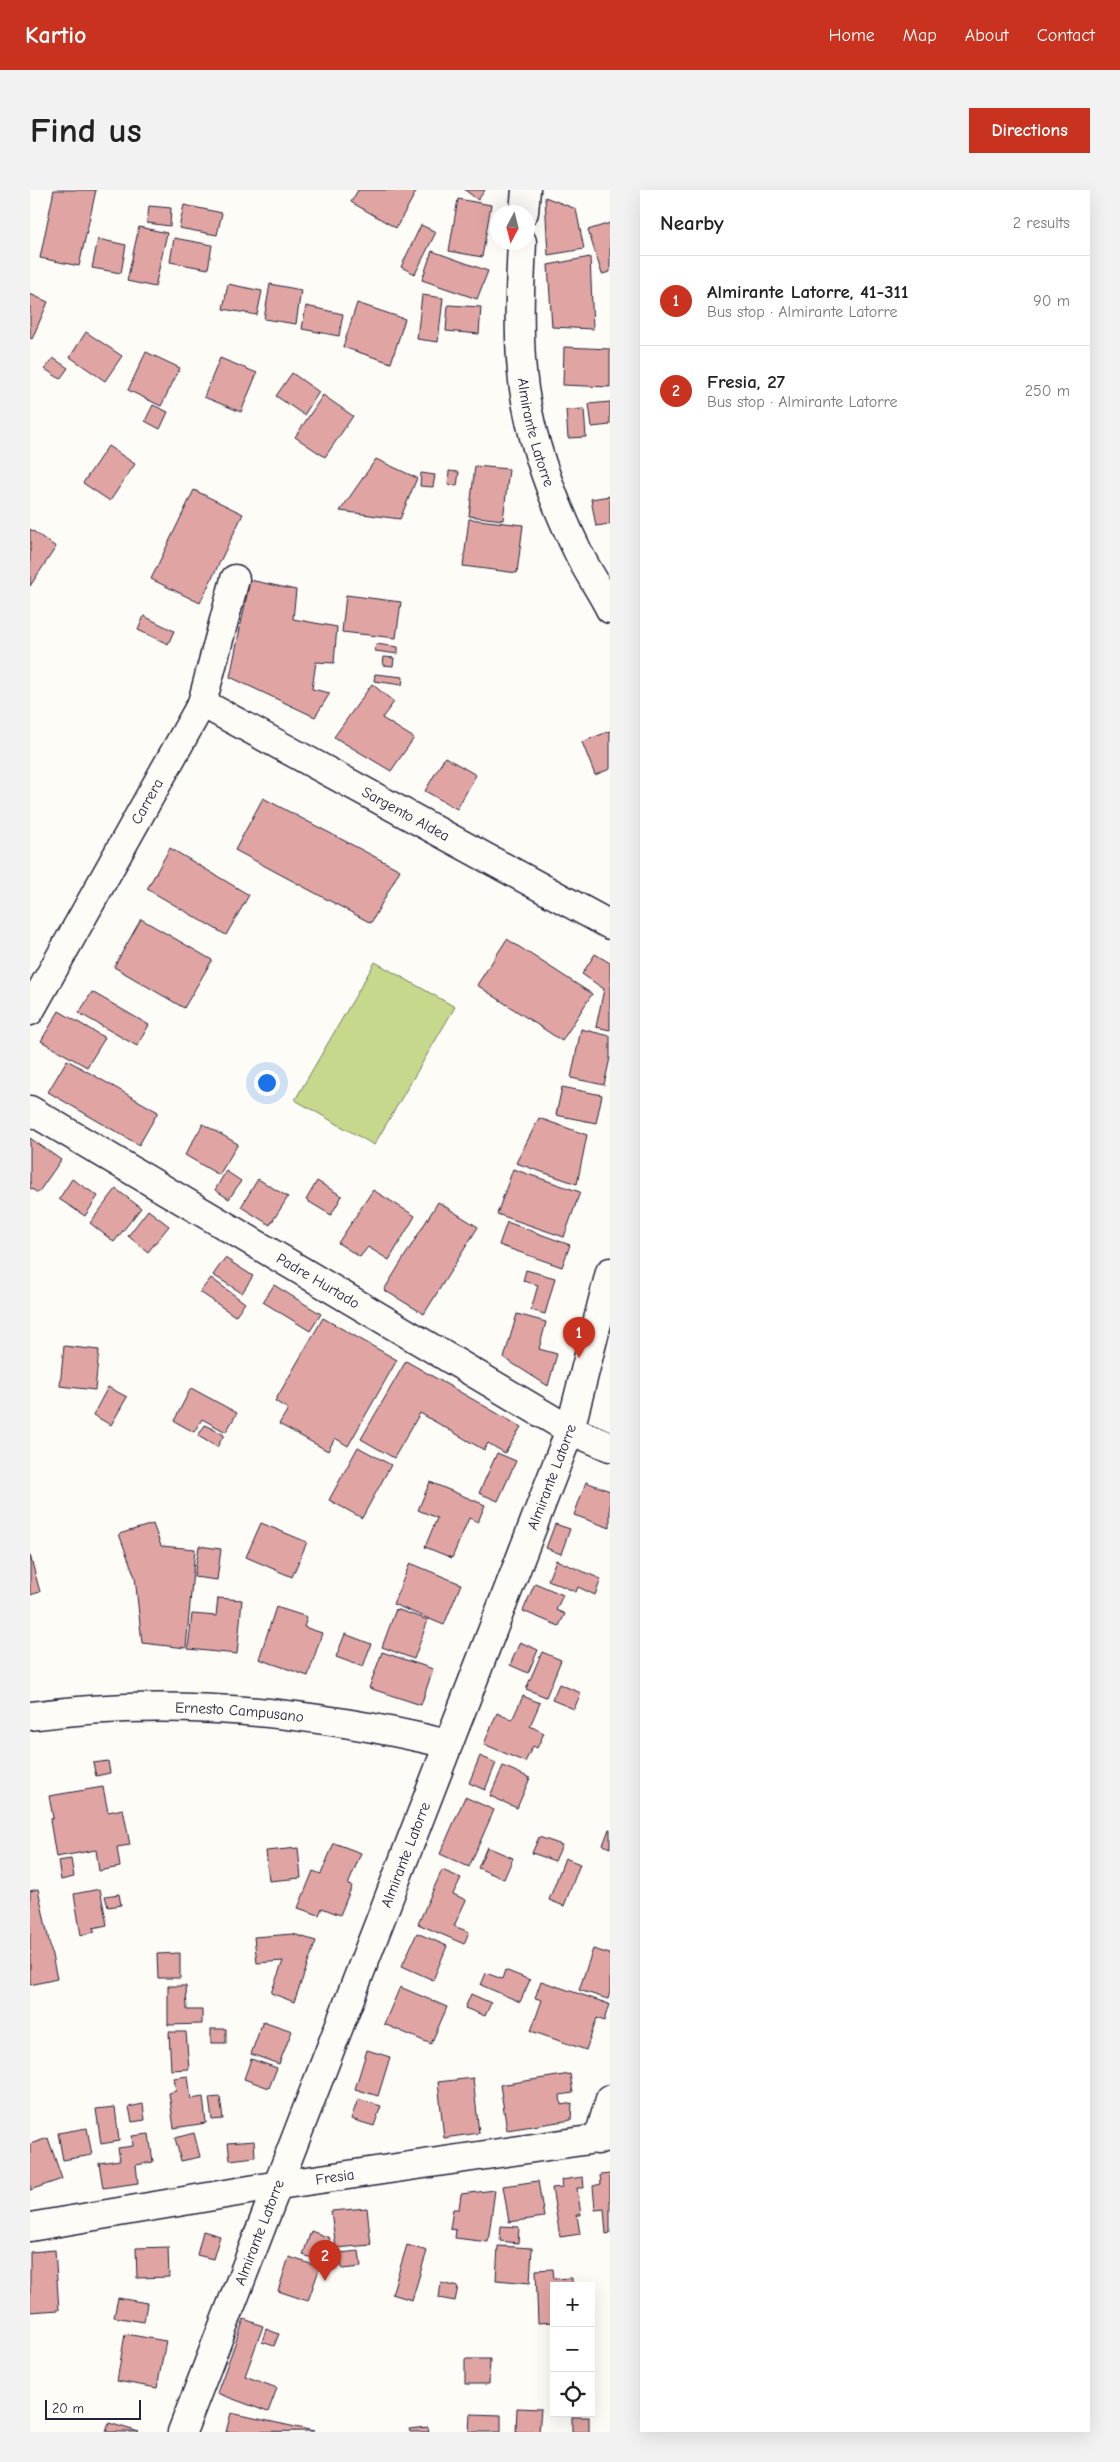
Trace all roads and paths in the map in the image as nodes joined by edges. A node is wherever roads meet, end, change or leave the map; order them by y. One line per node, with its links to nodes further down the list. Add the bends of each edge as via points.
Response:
1 (526, 190): 2 (street)
2 (525, 205)
3 (522, 250): 5 (street, Almirante Latorre, via 522,364 531,420 560,512 581,557)
4 (235, 579): 6 (street, Carrera)
5 (608, 602)
6 (202, 704): 7 (street, Sargento Aldea); 8 (street, Carrera)
7 (610, 925)
8 (30, 1011)
9 (30, 1110): 11 (street, Padre Hurtado)
10 (610, 1272): 11 (street, Almirante Latorre)
11 (570, 1430): 12 (street, Padre Hurtado); 14 (street, Almirante Latorre)
12 (610, 1447)
13 (30, 1716): 14 (street, Ernesto Campusano, via 108,1708 226,1708 337,1720)
14 (448, 1744): 17 (street, Almirante Latorre)
15 (610, 2099): 16 (street)
16 (604, 2139): 17 (street, Fresia)
17 (279, 2185): 18 (street, Fresia); 19 (street, Almirante Latorre)
18 (30, 2227)
19 (182, 2432)

